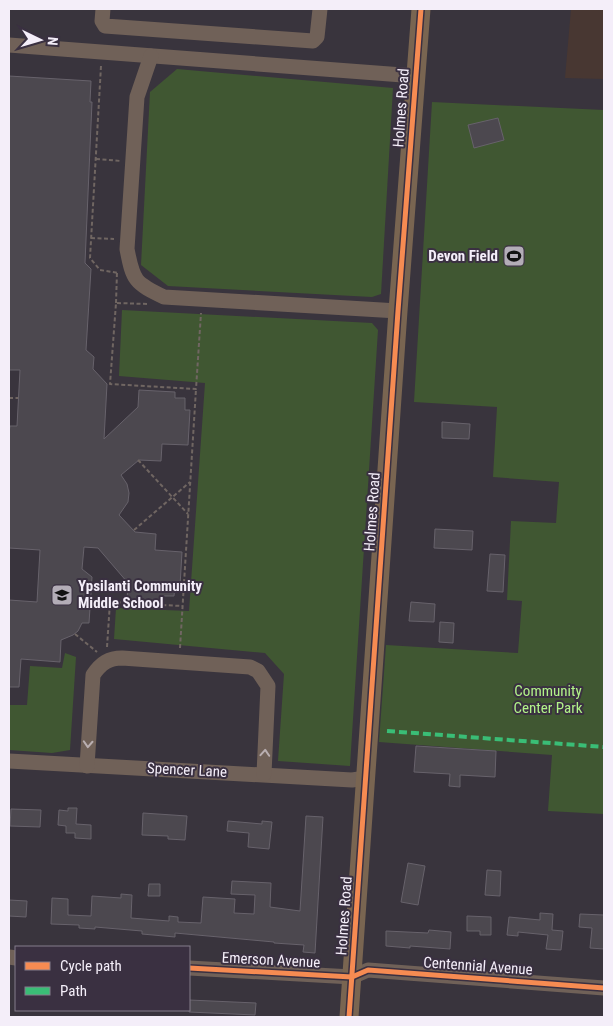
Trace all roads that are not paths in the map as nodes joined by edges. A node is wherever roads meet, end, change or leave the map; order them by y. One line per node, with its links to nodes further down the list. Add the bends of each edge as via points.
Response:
1 (103, 9): 2 (street, via 105,26 314,41)
2 (320, 9)
3 (421, 9): 6 (main road, Holmes Road)
4 (9, 45): 5 (street)
5 (151, 56): 6 (street); 7 (street, via 137,97 127,249 132,273 143,287 164,297)
6 (416, 76): 7 (main road, Holmes Road)
7 (398, 311): 11 (main road, Holmes Road)
8 (9, 761): 9 (street, Spencer Lane)
9 (87, 766): 10 (street, Spencer Lane); 10 (street, one-way to 9, via 268,686 258,671 250,667 122,658 106,661 93,675)
10 (264, 774): 11 (street, Spencer Lane, via 352,780)
11 (366, 778): 13 (main road, Holmes Road)
12 (190, 968): 13 (street, Emerson Avenue)
13 (352, 977): 14 (street, Centennial Avenue, via 368,970); 15 (main road, Holmes Road)
14 (604, 988)
15 (349, 1017)

